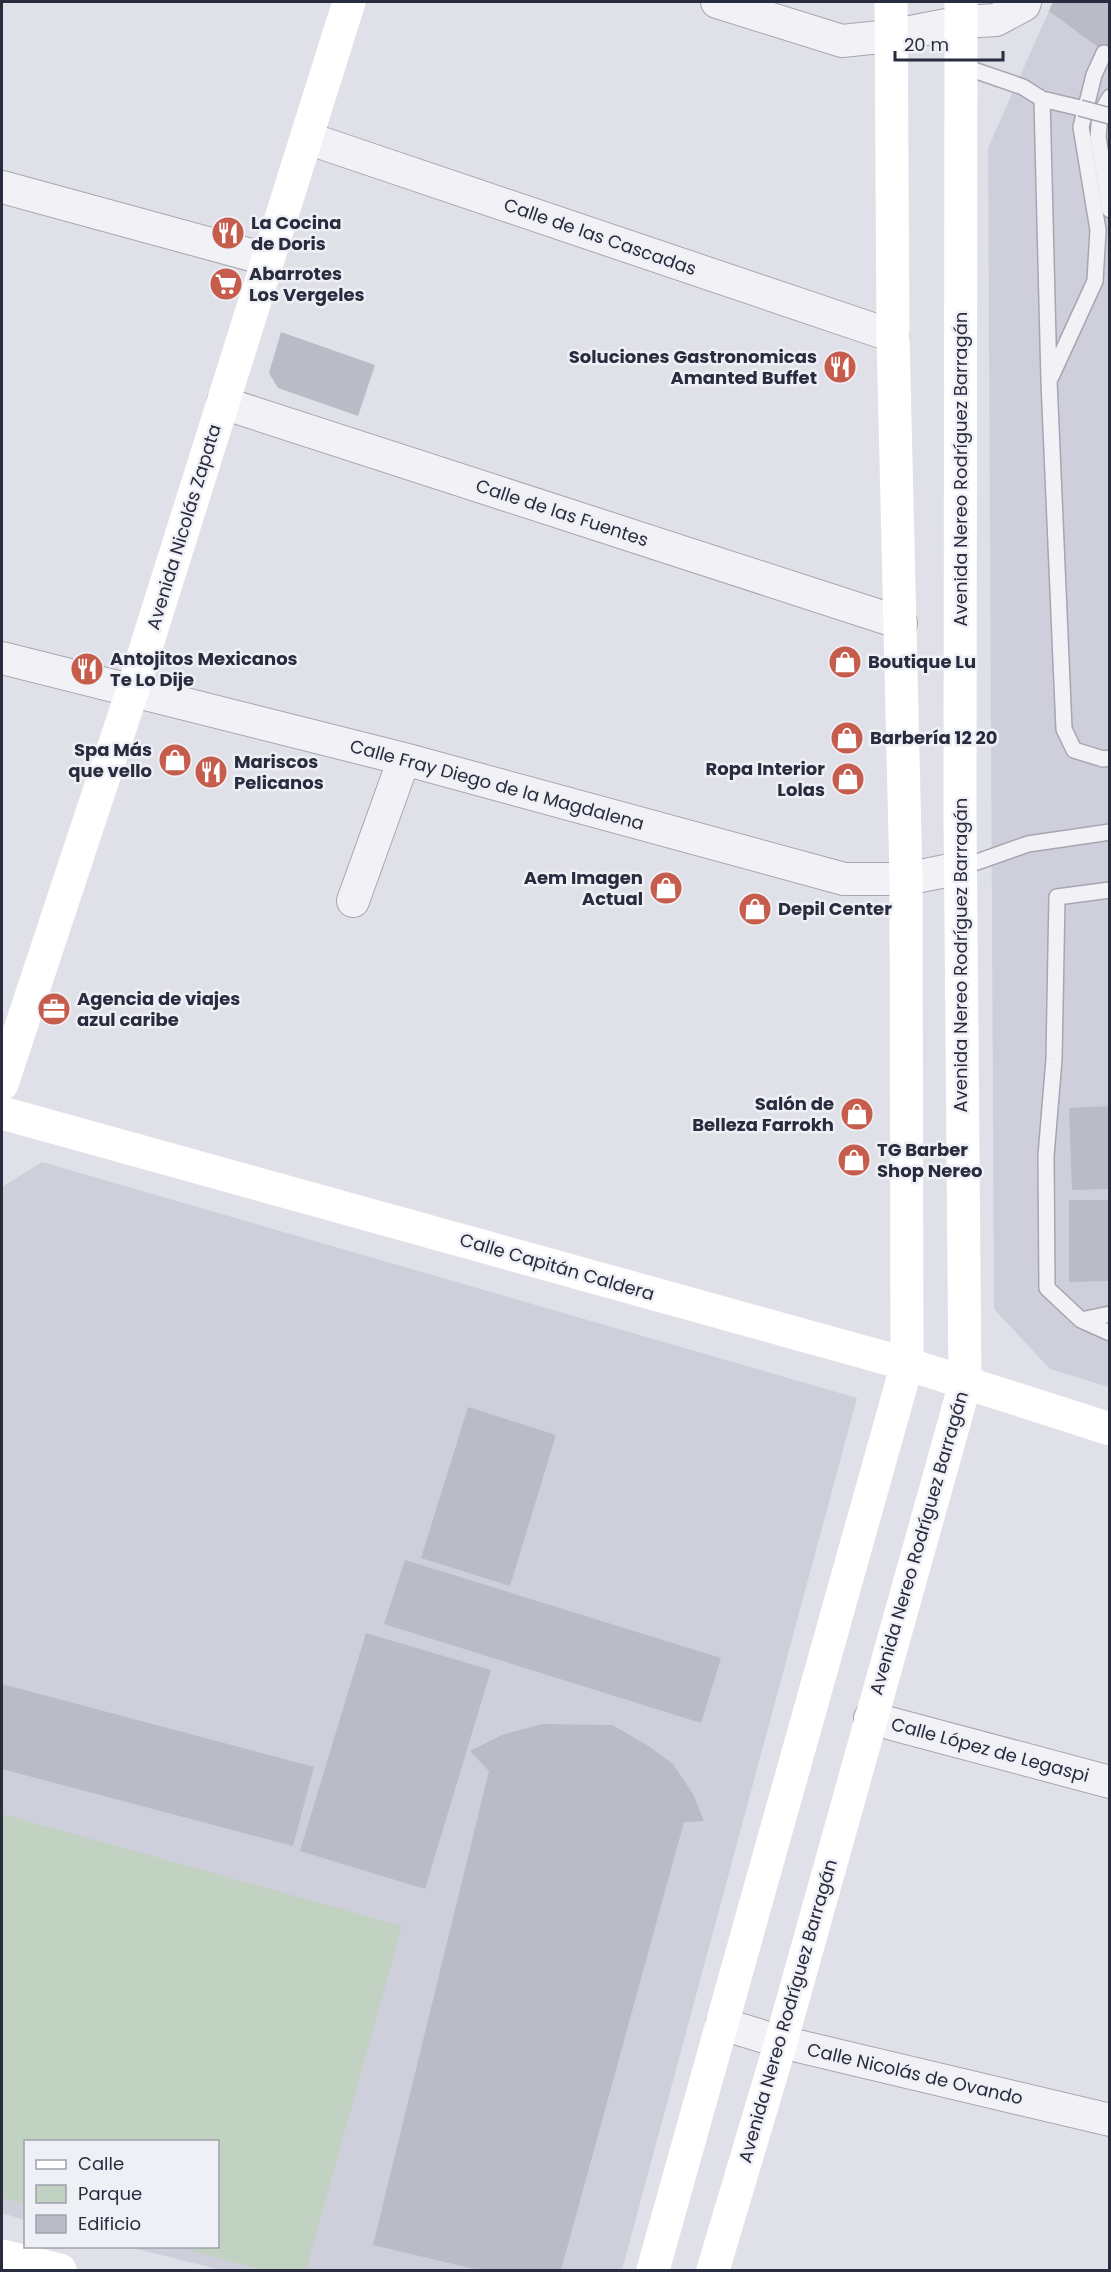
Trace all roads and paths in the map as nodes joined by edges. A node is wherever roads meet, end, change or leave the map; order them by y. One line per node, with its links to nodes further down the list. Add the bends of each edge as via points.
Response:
1 (349, 2): 12 (street, Avenida Nicolás Zapata)
2 (717, 2): 6 (street, via 842,41)
3 (891, 2): 6 (street)
4 (1025, 2): 5 (street, via 996,20)
5 (962, 12): 6 (street); 8 (street, Avenida Nereo Rodríguez Barragán)
6 (890, 36): 16 (street)
7 (1104, 52): 17 (lane, via 1081,127 1098,230 1095,281)
8 (962, 66): 10 (lane, via 1023,87); 25 (street, Avenida Nereo Rodríguez Barragán)
9 (1110, 97): 14 (lane, via 1100,114 1098,137)
10 (1042, 99): 11 (lane, bridge); 17 (lane)
11 (1110, 116)
12 (308, 138): 15 (street, Avenida Nicolás Zapata); 16 (street, Calle de las Cascadas)
13 (2, 187): 15 (street)
14 (1110, 210)
15 (266, 260): 18 (street, Avenida Nicolás Zapata)
16 (893, 336): 19 (street)
17 (1049, 381): 22 (lane, via 1064,729 1074,750)
18 (223, 403): 19 (street, Calle de las Fuentes); 21 (street, Avenida Nicolás Zapata)
19 (901, 623): 26 (street)
20 (2, 658): 21 (street, Calle Fray Diego de la Magdalena)
21 (132, 692): 23 (street, Calle Fray Diego de la Magdalena); 29 (street, Avenida Nicolás Zapata)
22 (1110, 758)
23 (404, 759): 26 (street, Calle Fray Diego de la Magdalena, via 844,879); 28 (street)
24 (1110, 832): 25 (lane, via 1028,844)
25 (960, 868): 26 (street, Calle Fray Diego de la Magdalena); 35 (street, Avenida Nereo Rodríguez Barragán)
26 (906, 879): 34 (street)
27 (1110, 890): 32 (lane, via 1057,897 1055,1048 1046,1156 1047,1288)
28 (353, 901)
29 (2, 1084)
30 (2, 1113): 34 (street, Calle Capitán Caldera)
31 (1110, 1314): 32 (lane)
32 (1081, 1320): 33 (lane)
33 (1110, 1333)
34 (906, 1364): 35 (street, Calle Capitán Caldera); 39 (street)
35 (965, 1384): 36 (street, Calle Capitán Caldera); 37 (street, Avenida Nereo Rodríguez Barragán)
36 (1110, 1429)
37 (870, 1718): 38 (street, Calle López de Legaspi); 40 (street, Avenida Nereo Rodríguez Barragán)
38 (1110, 1782)
39 (722, 2024): 40 (street, Calle Nicolás de Ovando); 45 (street)
40 (781, 2042): 41 (street, Calle Nicolás de Ovando); 44 (street, Avenida Nereo Rodríguez Barragán)
41 (1110, 2120)
42 (2, 2256): 43 (street)
43 (56, 2270)
44 (715, 2270)
45 (653, 2271)

